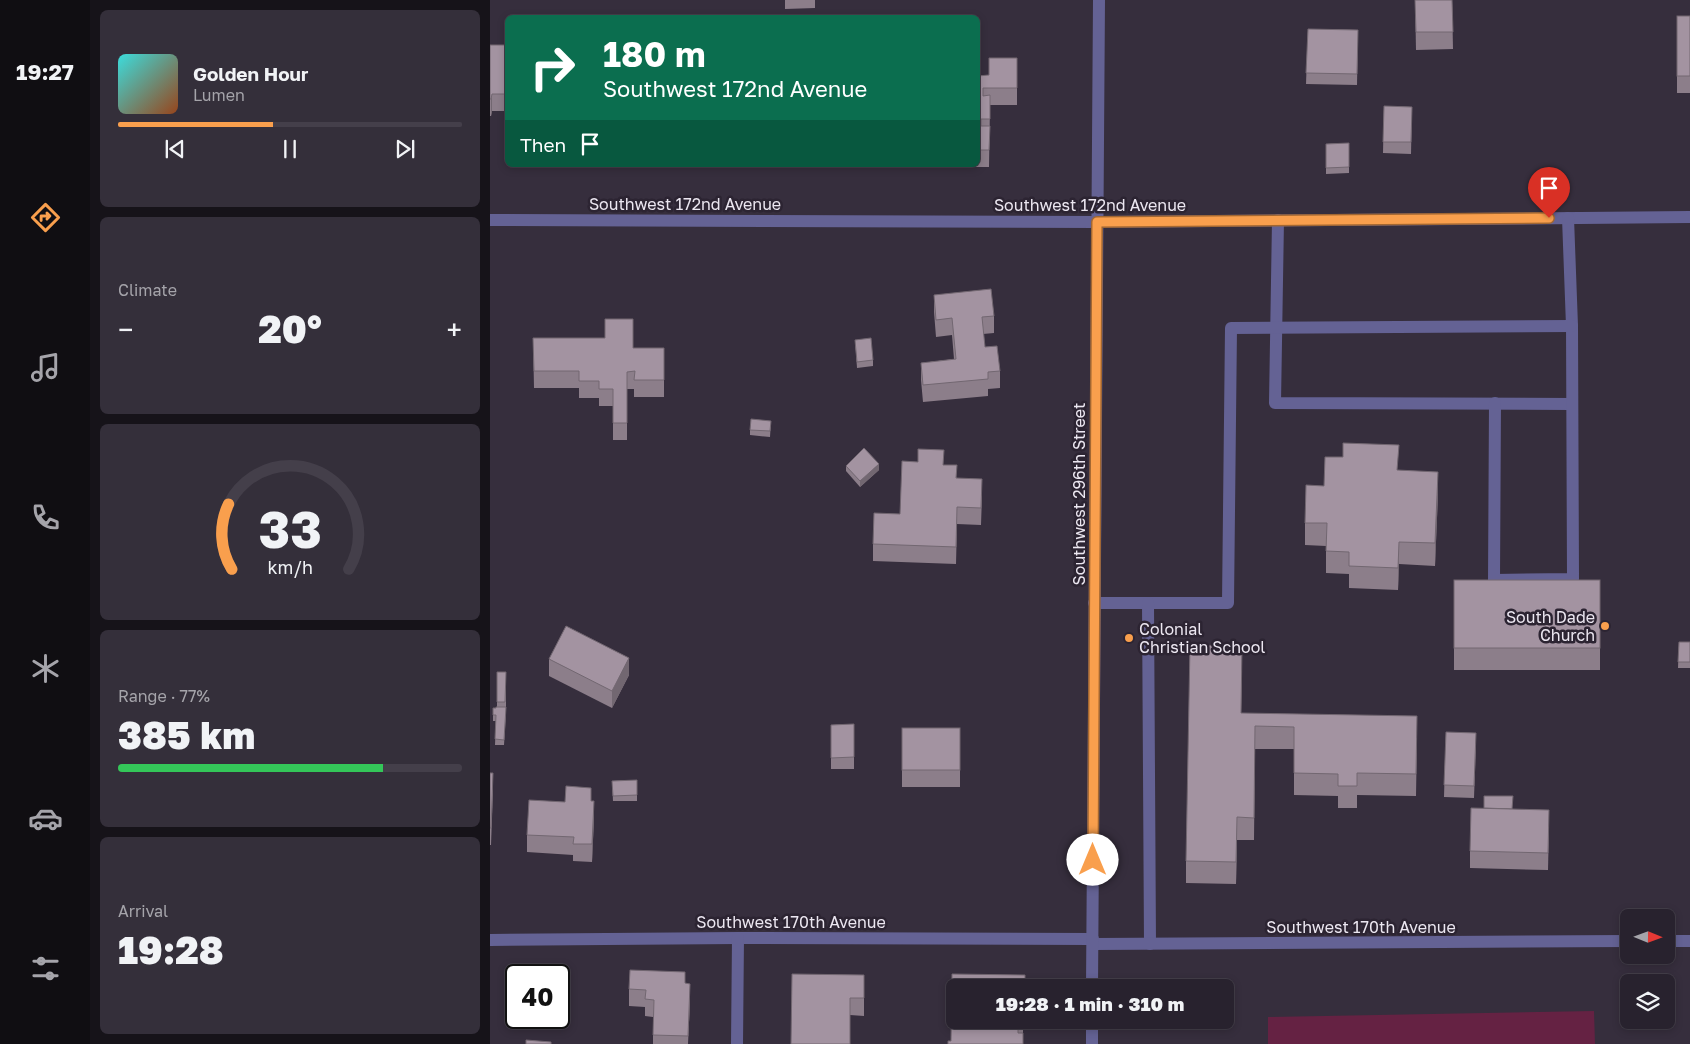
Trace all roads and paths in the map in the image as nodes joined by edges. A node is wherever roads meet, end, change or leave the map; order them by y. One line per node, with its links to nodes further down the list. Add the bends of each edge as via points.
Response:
1 (1099, 0): 6 (street, Southwest 296th Street)
2 (1690, 217): 3 (street, Southwest 172nd Avenue)
3 (1568, 218): 5 (street, Southwest 172nd Avenue); 7 (street)
4 (490, 220): 6 (street, Southwest 172nd Avenue)
5 (1278, 220): 6 (street, Southwest 172nd Avenue); 8 (street)
6 (1097, 222): 12 (street, Southwest 296th Street)
7 (1572, 326): 8 (street); 10 (street)
8 (1276, 328): 9 (street, via 1275,403); 11 (street, via 1231,328 1228,602)
9 (1495, 403): 10 (street); 10 (street, via 1494,580 1573,579)
10 (1572, 404)
11 (1148, 602): 12 (street); 19 (street)
12 (1094, 603): 15 (street, Southwest 296th Street)
13 (738, 938): 14 (street, Southwest 170th Avenue); 15 (street, Southwest 170th Avenue); 22 (street)
14 (490, 940)
15 (1093, 941): 19 (street, Southwest 170th Avenue); 20 (street, Southwest 296th Street)
16 (1675, 941): 17 (street)
17 (1690, 941)
18 (1620, 942): 19 (street, Southwest 170th Avenue)
19 (1150, 944)
20 (1092, 979)
21 (1092, 1029): 23 (street)
22 (737, 1044)
23 (1092, 1044)

